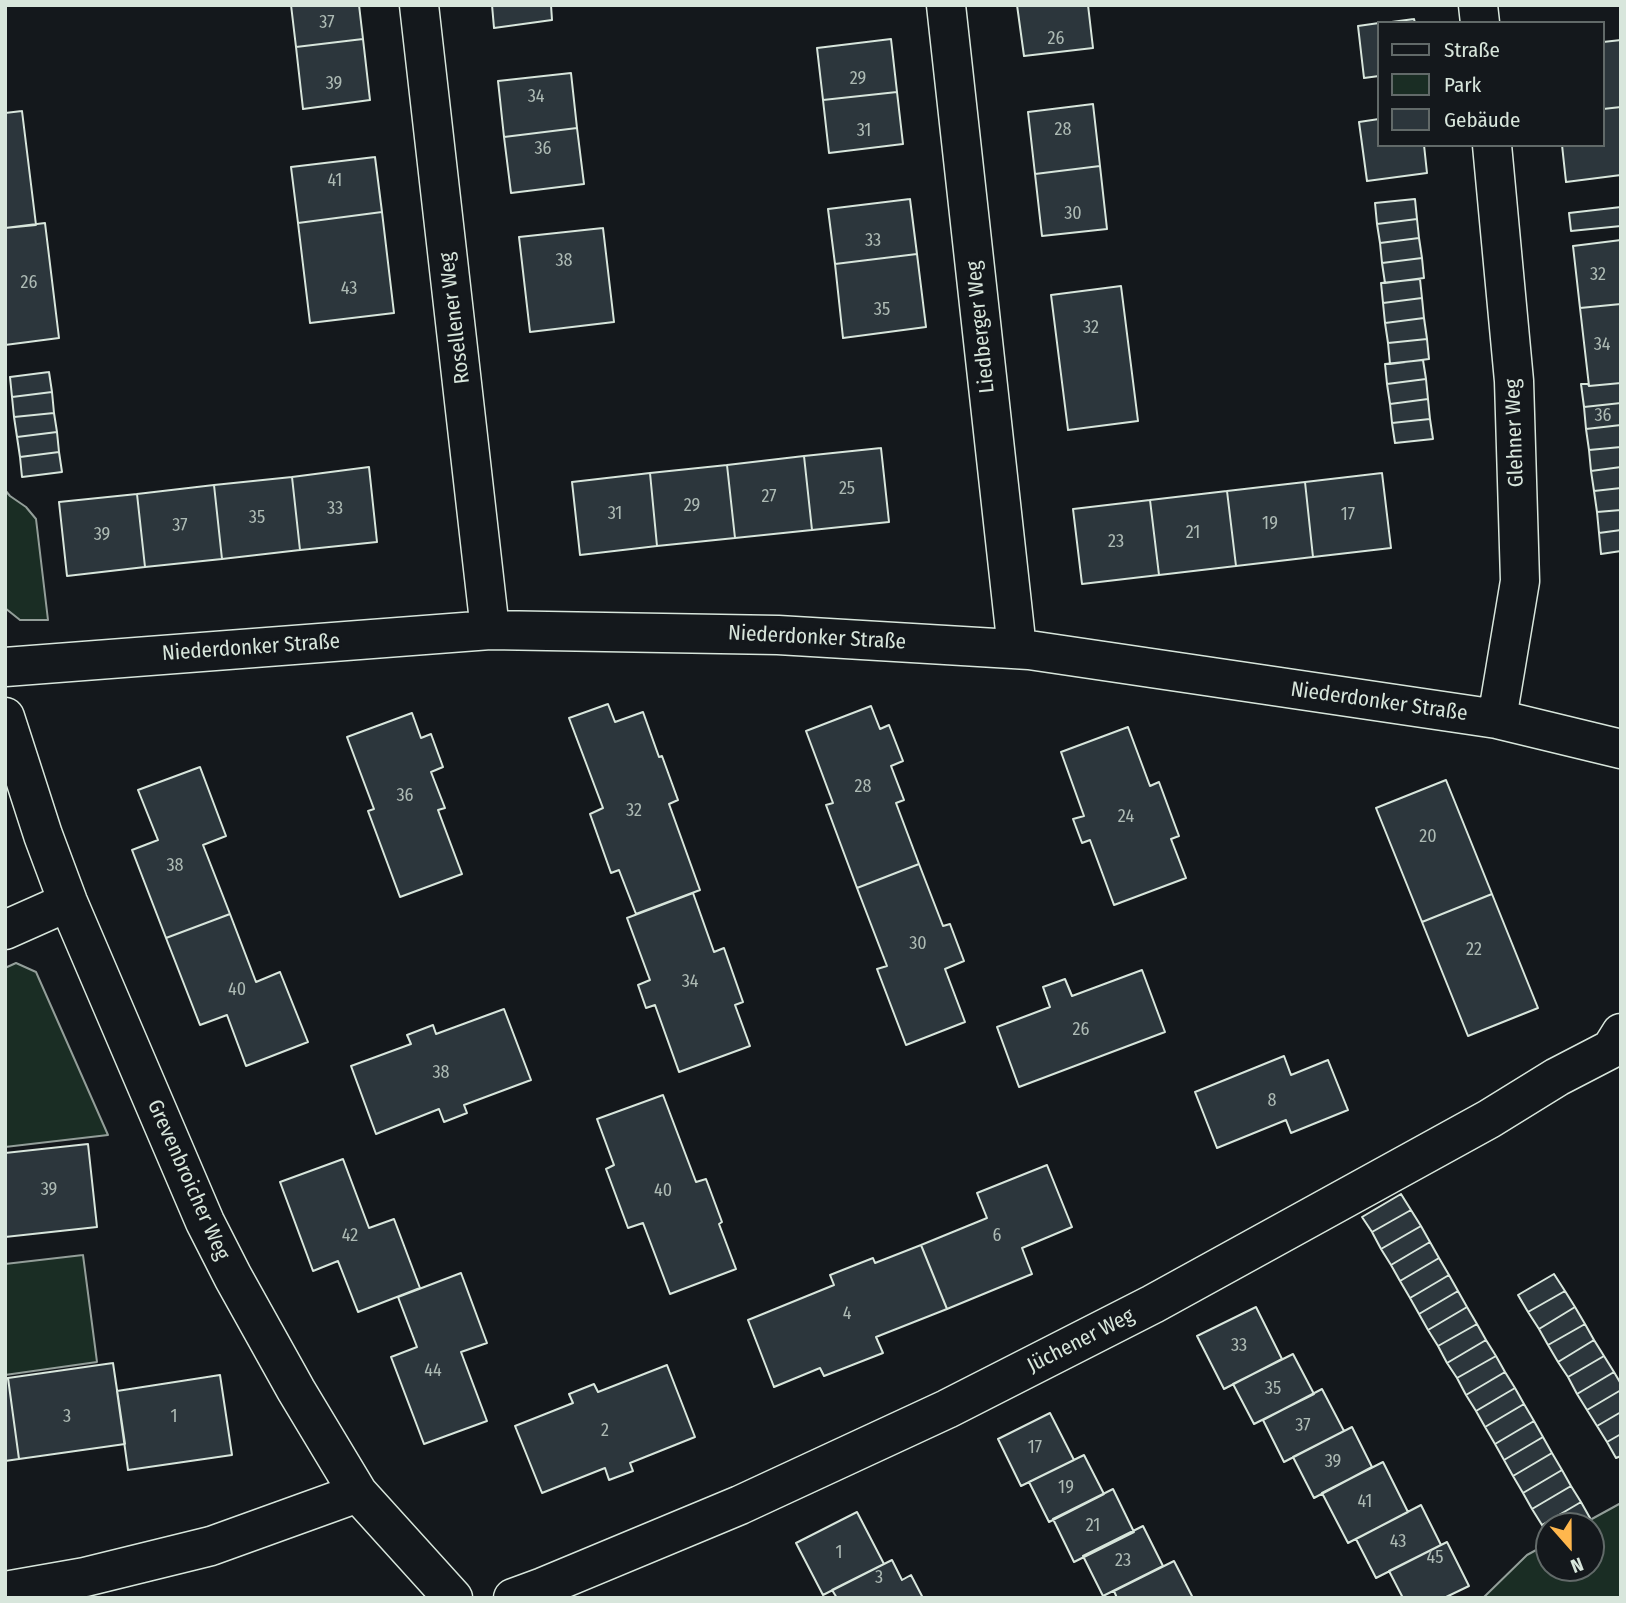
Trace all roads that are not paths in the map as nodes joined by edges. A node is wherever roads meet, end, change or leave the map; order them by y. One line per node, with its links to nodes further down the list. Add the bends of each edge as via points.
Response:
1 (419, 5): 4 (street, Rosellener Weg)
2 (946, 5): 5 (street, Liedberger Weg)
3 (1492, 147): 8 (street, Glehner Weg, via 1514,381 1520,581)
4 (491, 630): 5 (street, Niederdonker Straße, via 778,635); 6 (street, Niederdonker Straße)
5 (1017, 649): 8 (street, Niederdonker Straße)
6 (5, 667)
7 (5, 717): 10 (street, Grevenbroicher Weg)
8 (1497, 719): 9 (street, Niederdonker Straße)
9 (1621, 749)
10 (68, 902): 11 (street); 13 (street, Grevenbroicher Weg, via 205,1222 264,1334)
11 (5, 930)
12 (1621, 1034): 16 (street, Jüchener Weg, via 1611,1049 1489,1119 1153,1304 971,1397 740,1505)
13 (358, 1493): 14 (street, via 211,1546); 15 (street, Grevenbroicher Weg)
14 (5, 1591)
15 (453, 1598)
16 (513, 1598)

